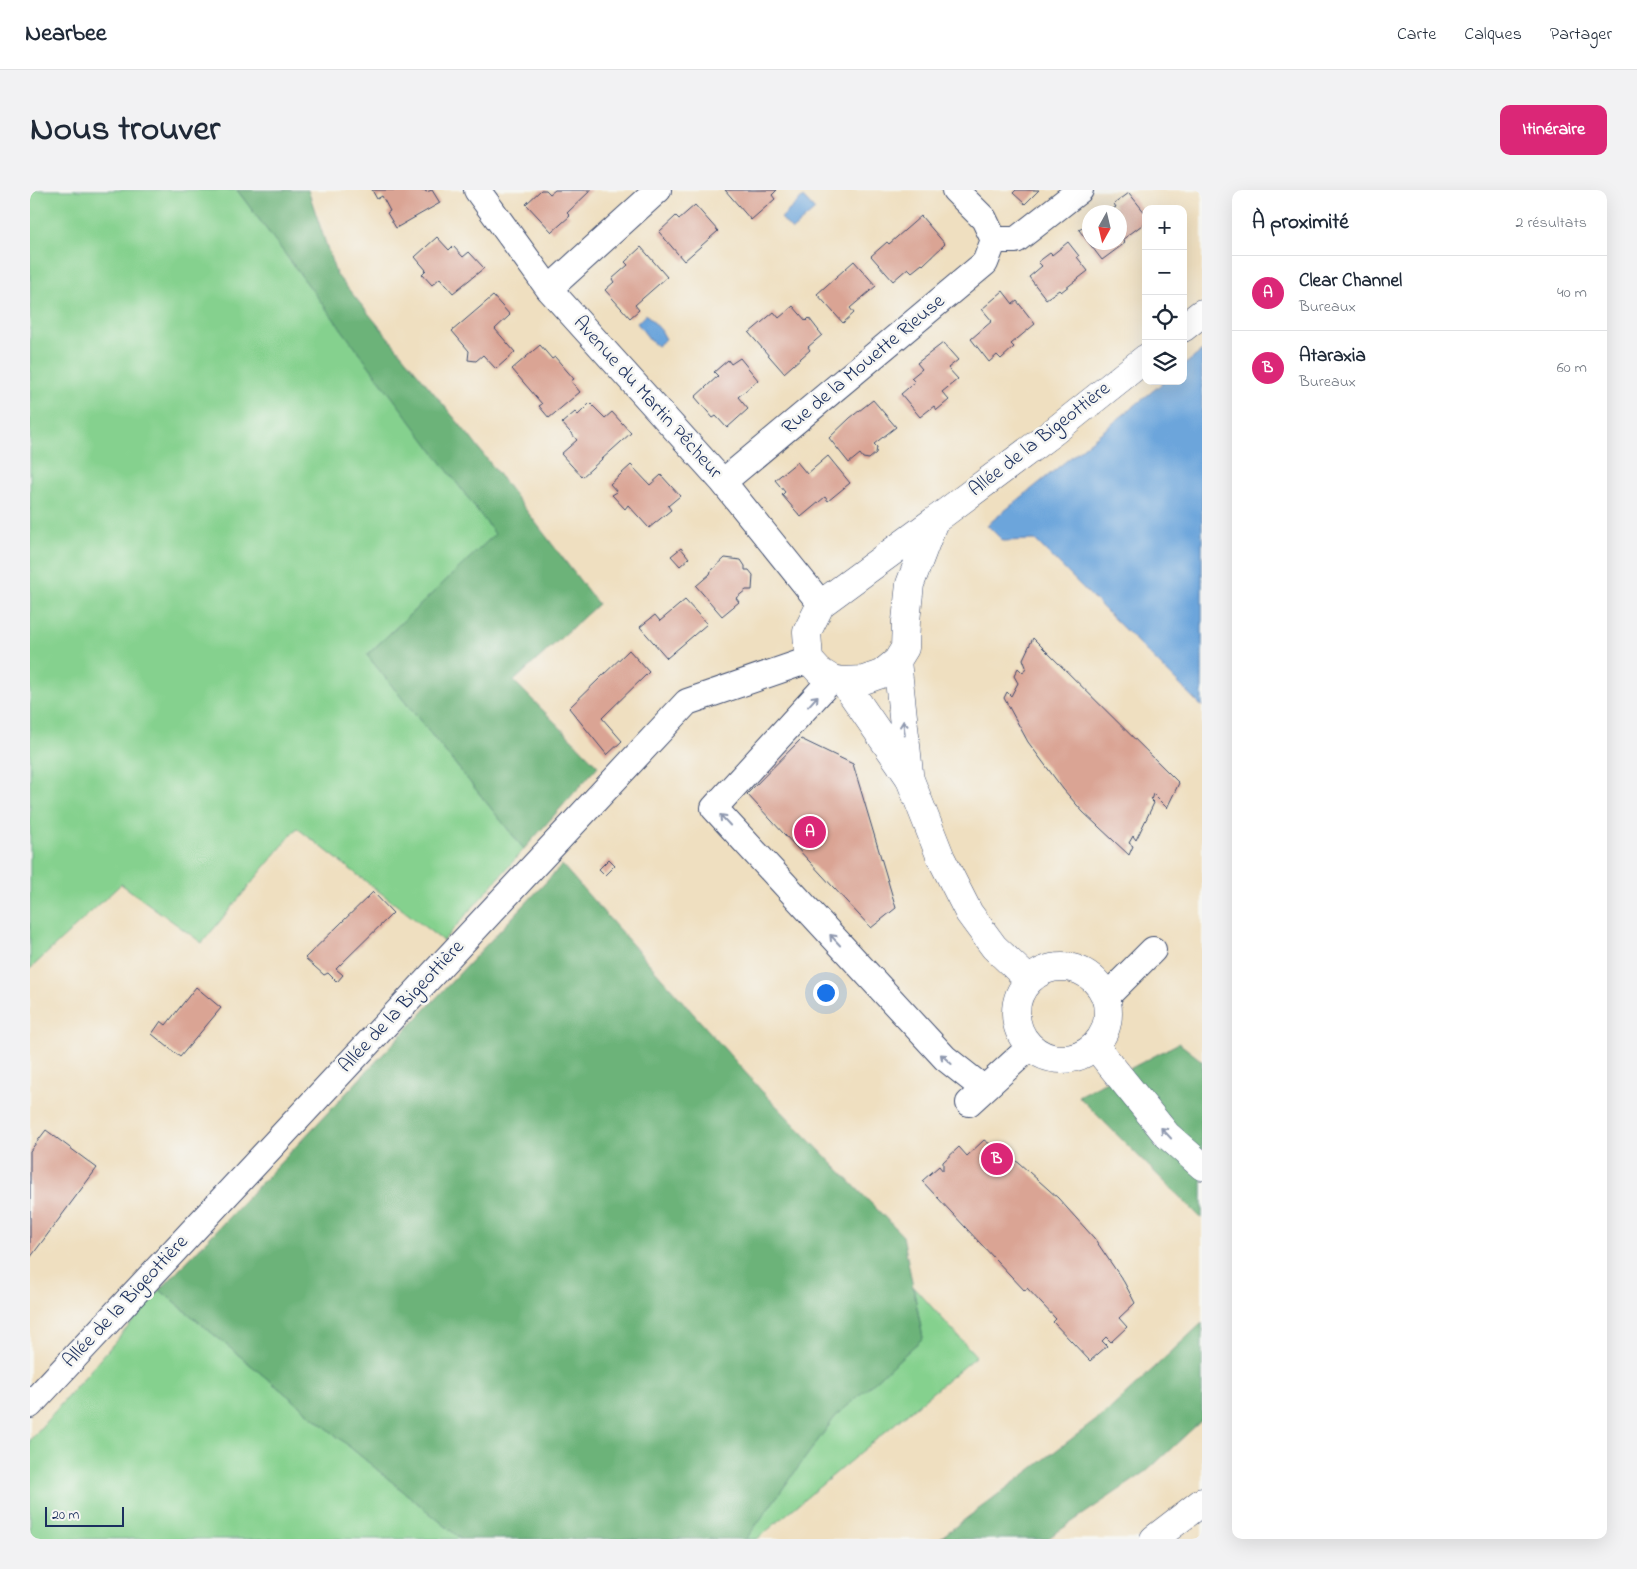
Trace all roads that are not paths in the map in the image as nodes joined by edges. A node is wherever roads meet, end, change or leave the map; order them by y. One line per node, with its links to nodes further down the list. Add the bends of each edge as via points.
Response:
1 (477, 190): 6 (street, Avenue du Martin Pêcheur)
2 (658, 190): 6 (street)
3 (956, 190): 5 (street, via 984,219)
4 (1080, 190): 5 (street, via 1016,240)
5 (994, 240): 10 (street, Rue de la Mouette Rieuse, via 985,263)
6 (549, 289): 10 (street, Avenue du Martin Pêcheur)
7 (1202, 313): 8 (main road)
8 (1187, 325)
9 (1142, 361): 11 (main road, Allée de la Bigeottière)
10 (723, 482): 12 (street, Avenue du Martin Pêcheur)
11 (934, 521): 12 (main road, Allée de la Bigeottière); 14 (main road, via 910,584 905,648)
12 (821, 604): 13 (main road, via 807,632)
13 (809, 660): 15 (main road, via 819,671); 23 (street, Allée de la Bigeottière, via 687,702)
14 (897, 660): 15 (main road, via 881,674 864,680); 16 (main road, one-way to 14)
15 (838, 680): 16 (main road); 21 (street, one-way to 15, via 976,1096 714,808)
16 (909, 777): 18 (main road, via 941,858 969,913 994,947)
17 (1153, 950): 19 (street)
18 (1029, 980): 19 (main road, via 1042,971 1072,968 1086,973); 21 (main road, via 1020,992 1016,1021)
19 (1106, 997): 20 (main road, via 1108,1023)
20 (1095, 1046): 21 (main road, via 1070,1059 1056,1059); 22 (main road, one-way to 20, via 1166,1135)
21 (1030, 1048)
22 (1202, 1166)
23 (30, 1405)
24 (1202, 1502): 25 (main road)
25 (1154, 1539)

